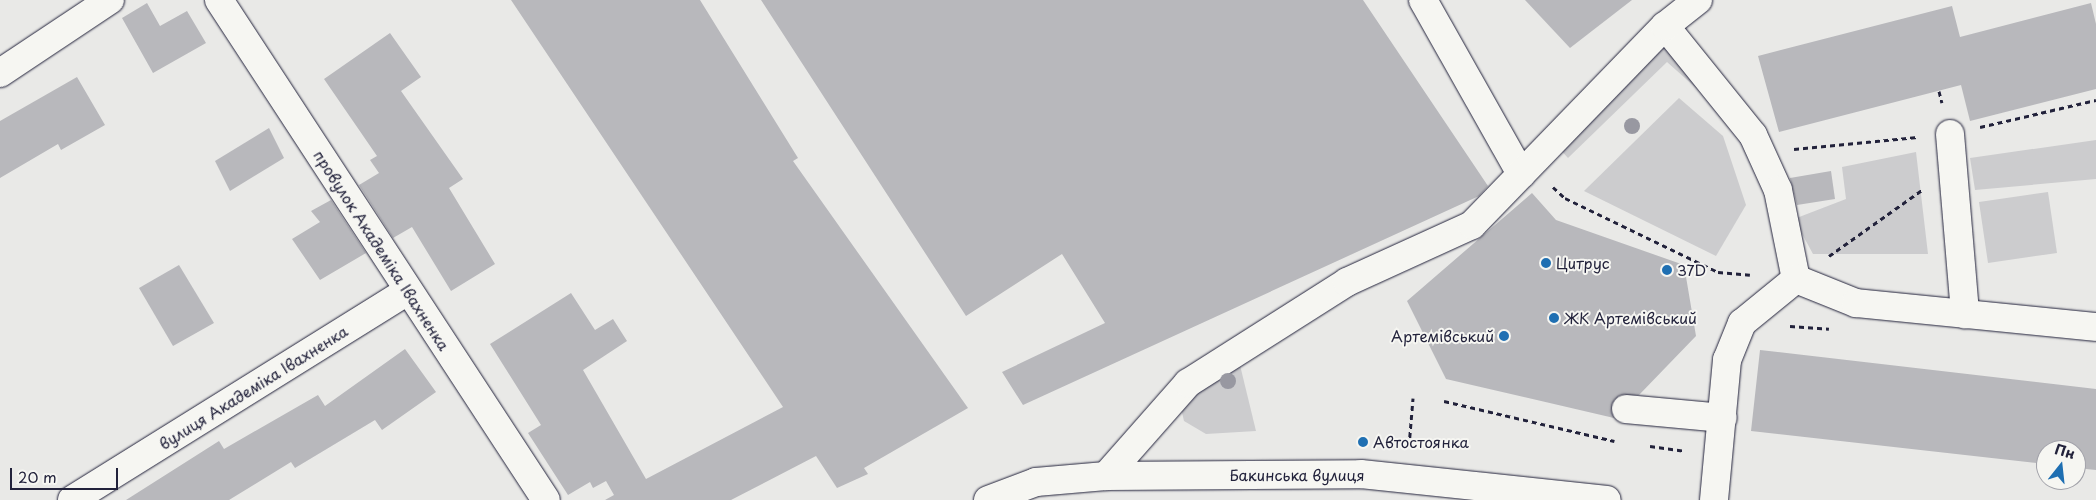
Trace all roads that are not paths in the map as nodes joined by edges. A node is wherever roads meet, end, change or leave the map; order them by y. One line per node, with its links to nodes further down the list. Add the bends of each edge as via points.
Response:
1 (110, 0): 6 (street)
2 (219, 0): 10 (street, провулок Академіка Івахненка)
3 (1422, 0): 8 (street)
4 (1698, 0): 5 (street)
5 (1665, 26): 8 (street); 9 (street, via 1753,135 1778,190)
6 (0, 73)
7 (1950, 134): 11 (street)
8 (1521, 174): 15 (street, via 1472,225 1347,282 1188,383)
9 (1796, 279): 11 (street, via 1856,303); 14 (street, via 1742,323 1727,360)
10 (408, 290): 17 (street, вулиця Академіка Івахненка); 18 (street, провулок Академіка Івахненка)
11 (1965, 314): 12 (street)
12 (2096, 327)
13 (1626, 409): 14 (street)
14 (1723, 418): 21 (street)
15 (1106, 476): 16 (street, Бакинська вулиця, via 1361,474); 19 (street, Бакинська вулиця, via 1036,482)
16 (1535, 497): 20 (street, Бакинська вулиця)
17 (72, 500)
18 (546, 500)
19 (988, 500)
20 (1607, 500)
21 (1714, 500)

